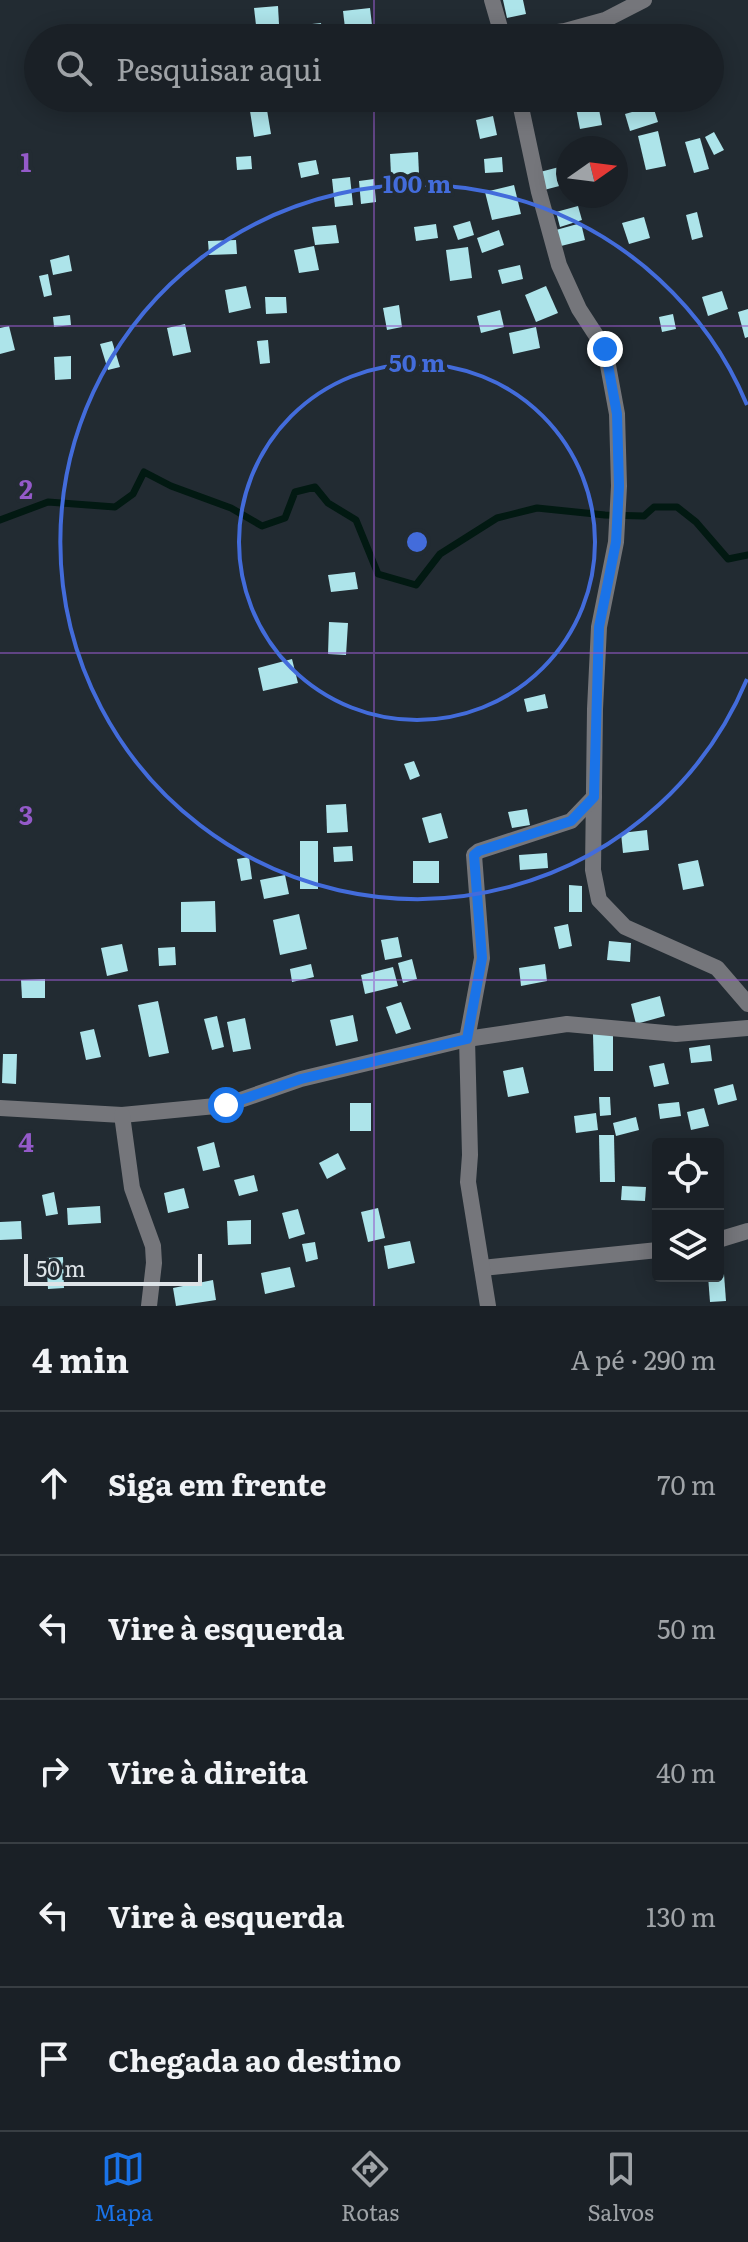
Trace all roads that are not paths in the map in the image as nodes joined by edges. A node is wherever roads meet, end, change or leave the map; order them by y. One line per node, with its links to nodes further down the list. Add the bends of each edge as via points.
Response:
1 (492, 0): 3 (street)
2 (644, 0): 4 (street)
3 (499, 24)
4 (590, 24)
5 (522, 112): 6 (street, via 559,265 605,349 617,414 616,542 599,627)
6 (594, 797): 7 (street, via 593,870 599,900 625,927 717,968); 9 (street, via 571,821 474,855 482,958)
7 (748, 1004)
8 (748, 1028): 9 (street, via 676,1034 567,1024)
9 (467, 1039): 11 (street, via 301,1079 226,1105); 15 (street, via 468,1182)
10 (0, 1108): 11 (street)
11 (122, 1115): 16 (street, via 132,1188 153,1246)
12 (748, 1231): 13 (street)
13 (724, 1238)
14 (652, 1251): 15 (street)
15 (482, 1268): 17 (street)
16 (149, 1306)
17 (488, 1306)

